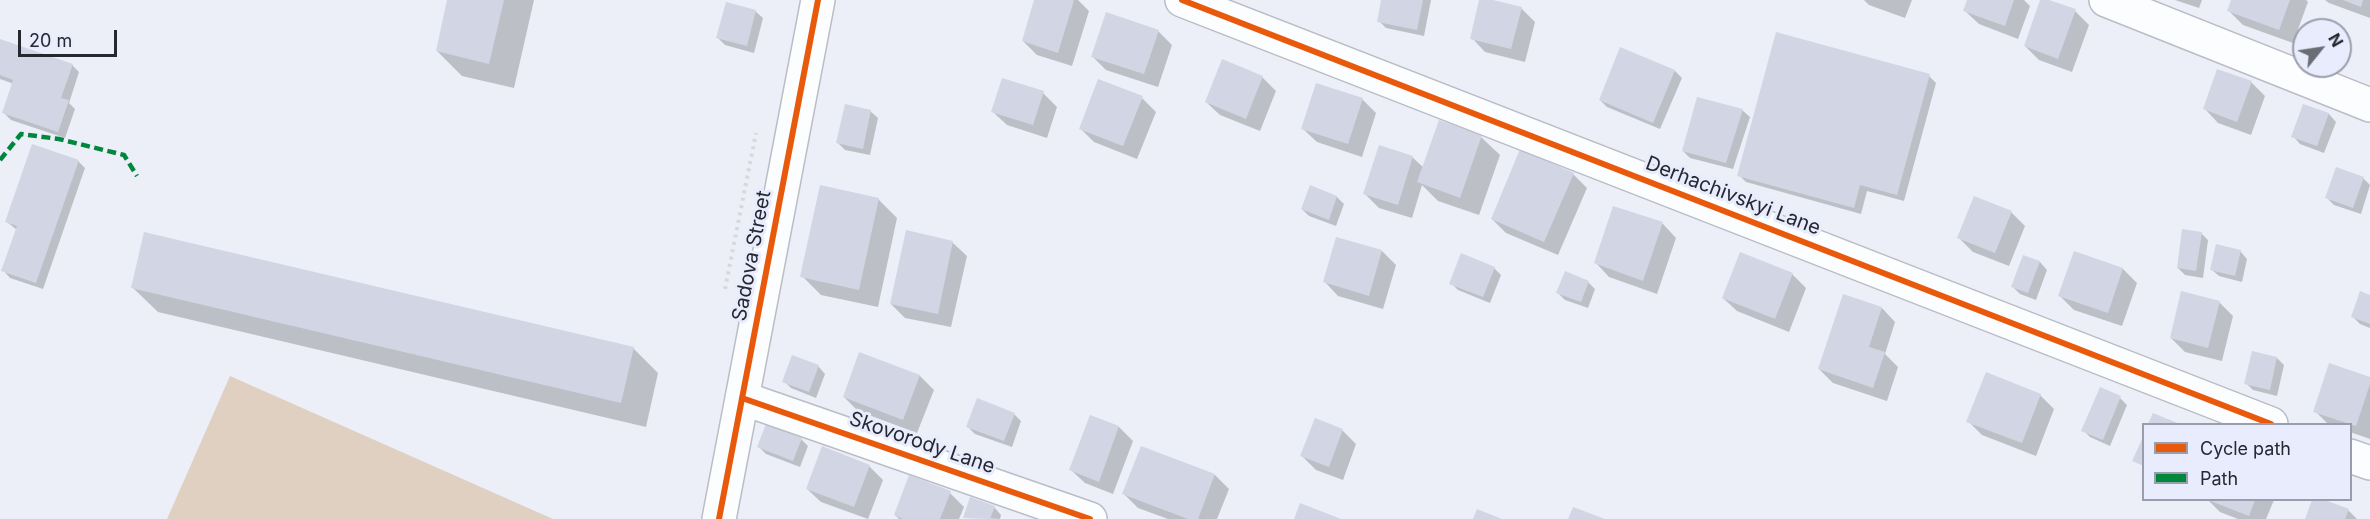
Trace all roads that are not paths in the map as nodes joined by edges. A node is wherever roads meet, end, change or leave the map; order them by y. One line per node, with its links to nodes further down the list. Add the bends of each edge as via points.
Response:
1 (818, 0): 5 (street, Sadova Street)
2 (1182, 0): 6 (street, Derhachivskyi Lane)
3 (2106, 0): 4 (street)
4 (2370, 105)
5 (742, 398): 9 (street, Sadova Street); 10 (street, Skovorody Lane)
6 (2268, 423)
7 (2352, 457): 8 (street)
8 (2370, 463)
9 (719, 519)
10 (1090, 519)

